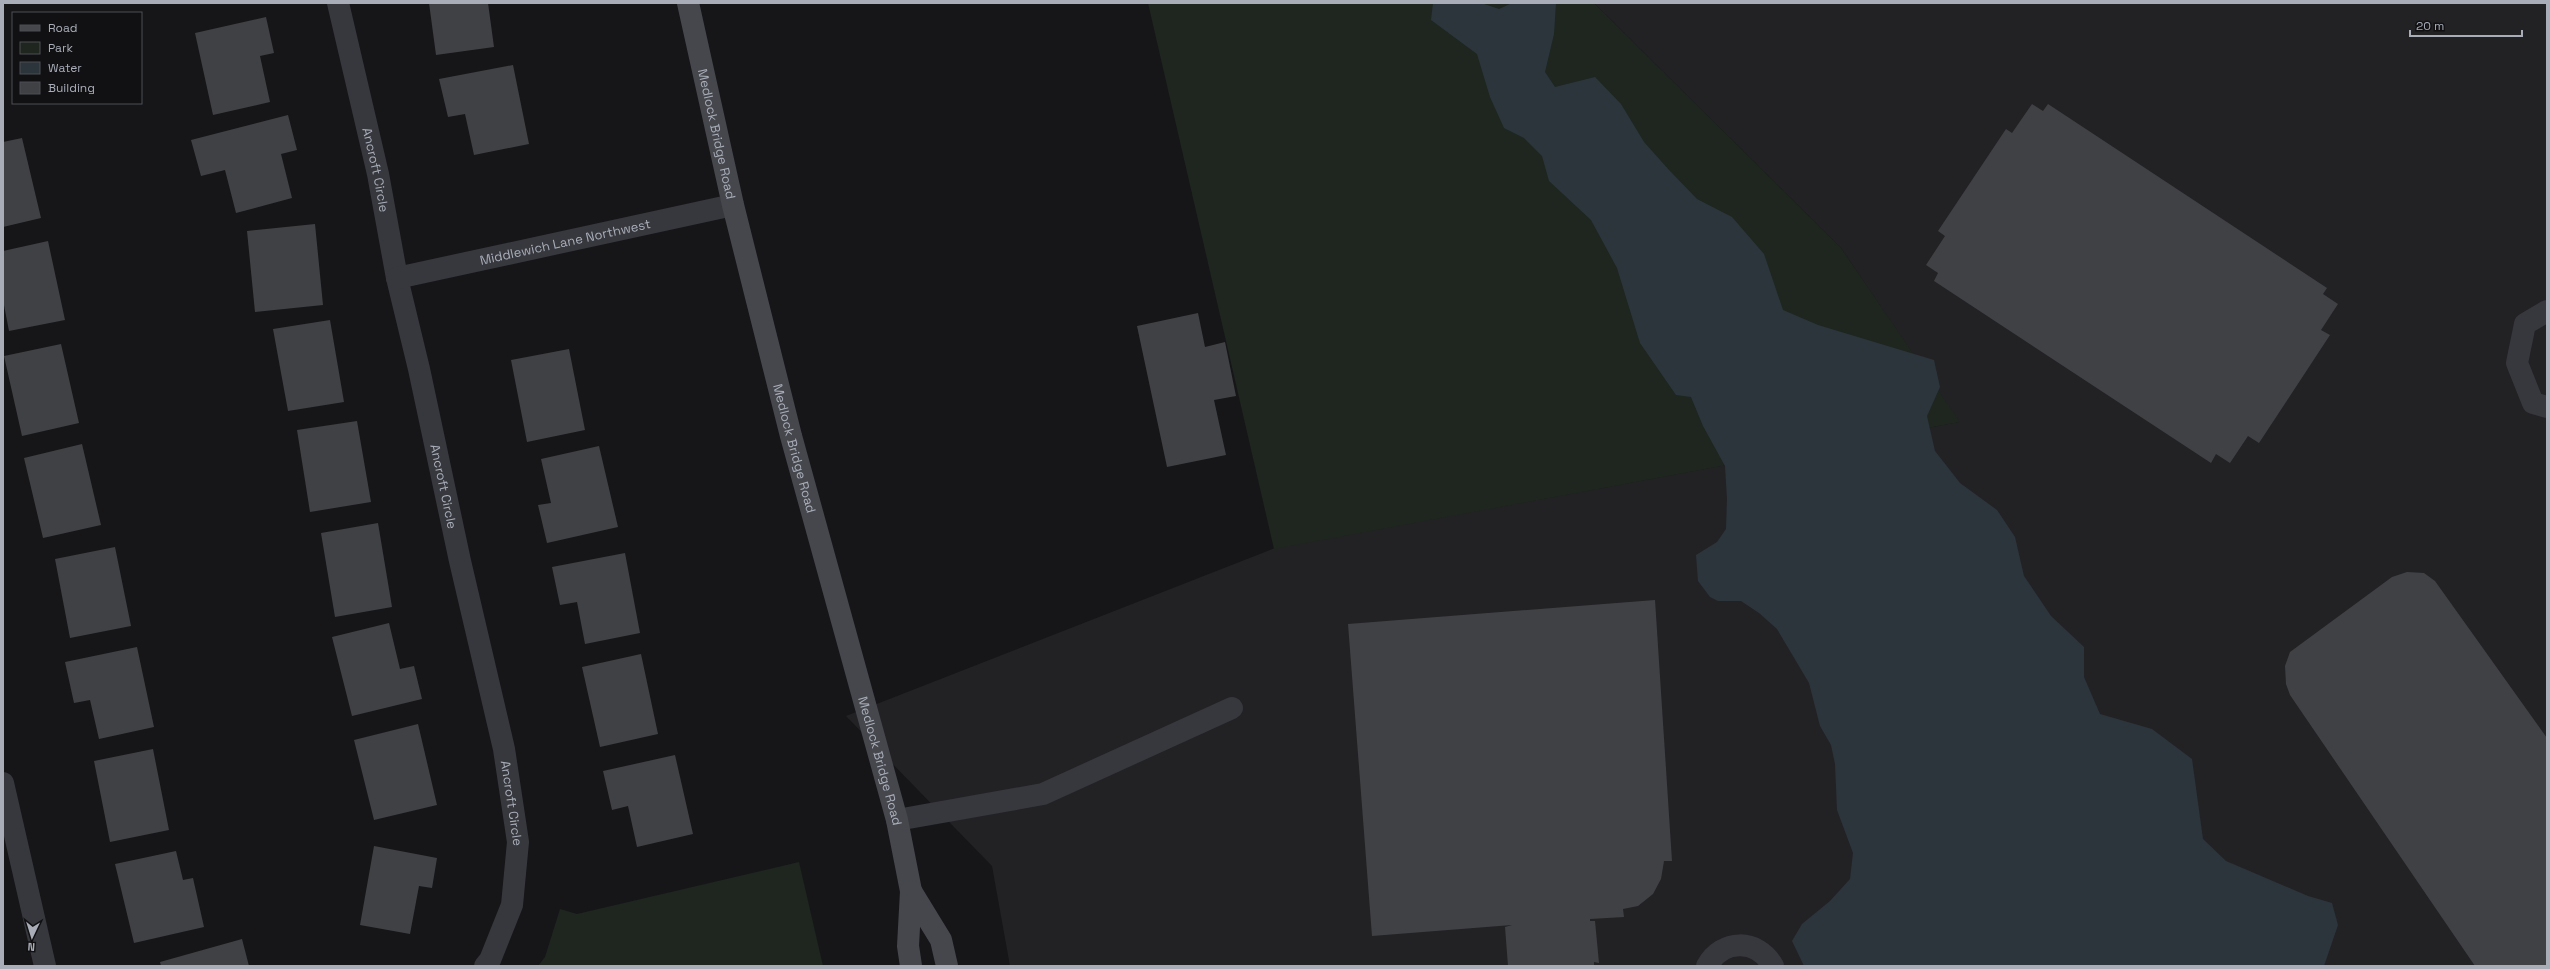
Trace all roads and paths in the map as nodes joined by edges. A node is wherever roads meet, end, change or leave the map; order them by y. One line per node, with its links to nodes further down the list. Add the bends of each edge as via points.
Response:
1 (338, 3): 4 (street, Ancroft Circle, via 378,174)
2 (688, 3): 3 (main road, Medlock Bridge Road)
3 (733, 205): 4 (street, Middlewich Lane Northwest); 9 (main road, Medlock Bridge Road, via 791,436)
4 (397, 278): 12 (street, Ancroft Circle, via 504,749 518,842 512,905 490,960)
5 (2547, 311): 6 (street, via 2525,324 2517,363 2533,403)
6 (2547, 407)
7 (1232, 708): 9 (street, via 1043,794)
8 (3, 783): 11 (street)
9 (897, 820): 10 (main road, Medlock Bridge Road)
10 (911, 891): 13 (main road, Medlock Bridge Road, via 908,946); 14 (main road, Medlock Bridge Road, via 941,940)
11 (45, 966)
12 (485, 966)
13 (911, 966)
14 (947, 966)
15 (1707, 966): 16 (street, via 1712,957 1724,948 1737,944 1751,946 1764,954)
16 (1773, 966)

